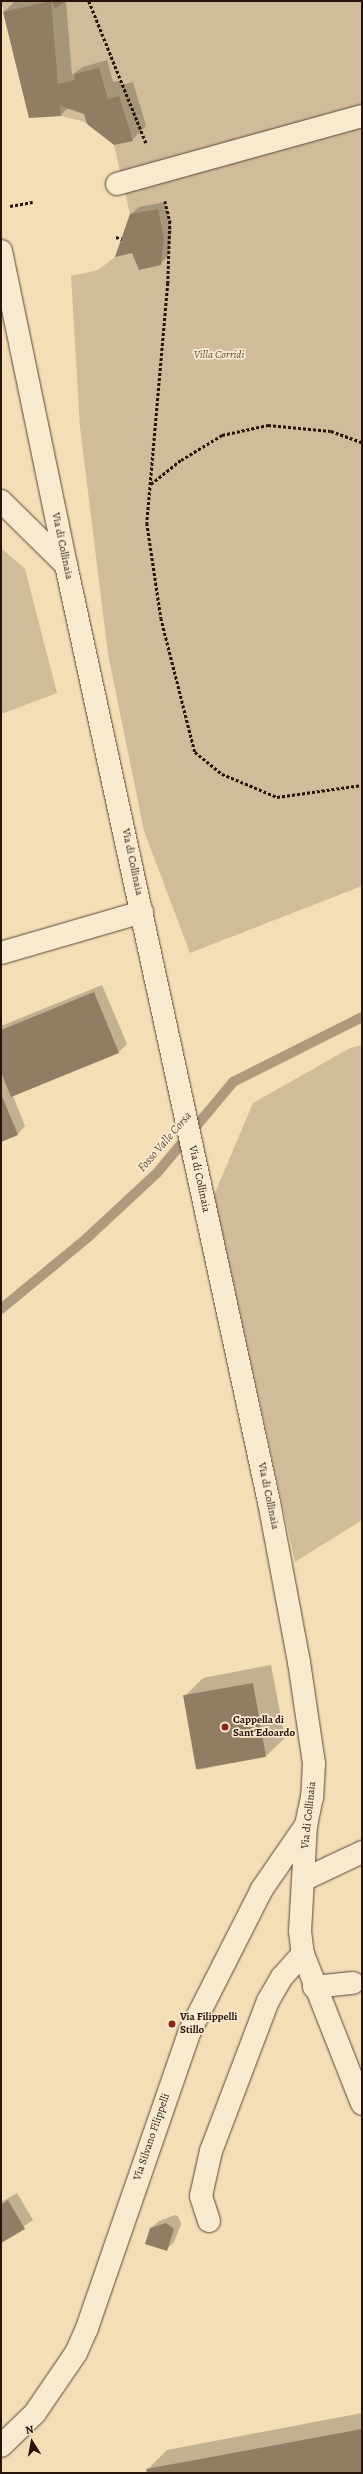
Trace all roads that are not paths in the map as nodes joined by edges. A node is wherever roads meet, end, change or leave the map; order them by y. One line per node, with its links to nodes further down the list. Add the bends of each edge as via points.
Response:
1 (362, 116): 2 (street)
2 (117, 184)
3 (1, 251): 5 (street, Via di Collinaia)
4 (1, 501): 5 (street)
5 (66, 565): 6 (street, Via di Collinaia)
6 (142, 912): 7 (street); 8 (street, Via di Collinaia, via 269,1502 299,1662 314,1763 312,1797)
7 (1, 952)
8 (306, 1825): 10 (street, Via di Collinaia); 16 (street, Via Silvano Filippelli, via 262,1889 190,2031 87,2328 76,2353 36,2413)
9 (362, 1852): 10 (street)
10 (305, 1879): 11 (street, Via di Collinaia, via 300,1931)
11 (303, 1954): 13 (street, Via di Collinaia); 15 (street, via 282,1977 268,2002 211,2151 201,2196)
12 (353, 1983): 13 (street)
13 (314, 1987): 14 (street, Via di Collinaia)
14 (362, 2104)
15 (209, 2221)
16 (1, 2446)

